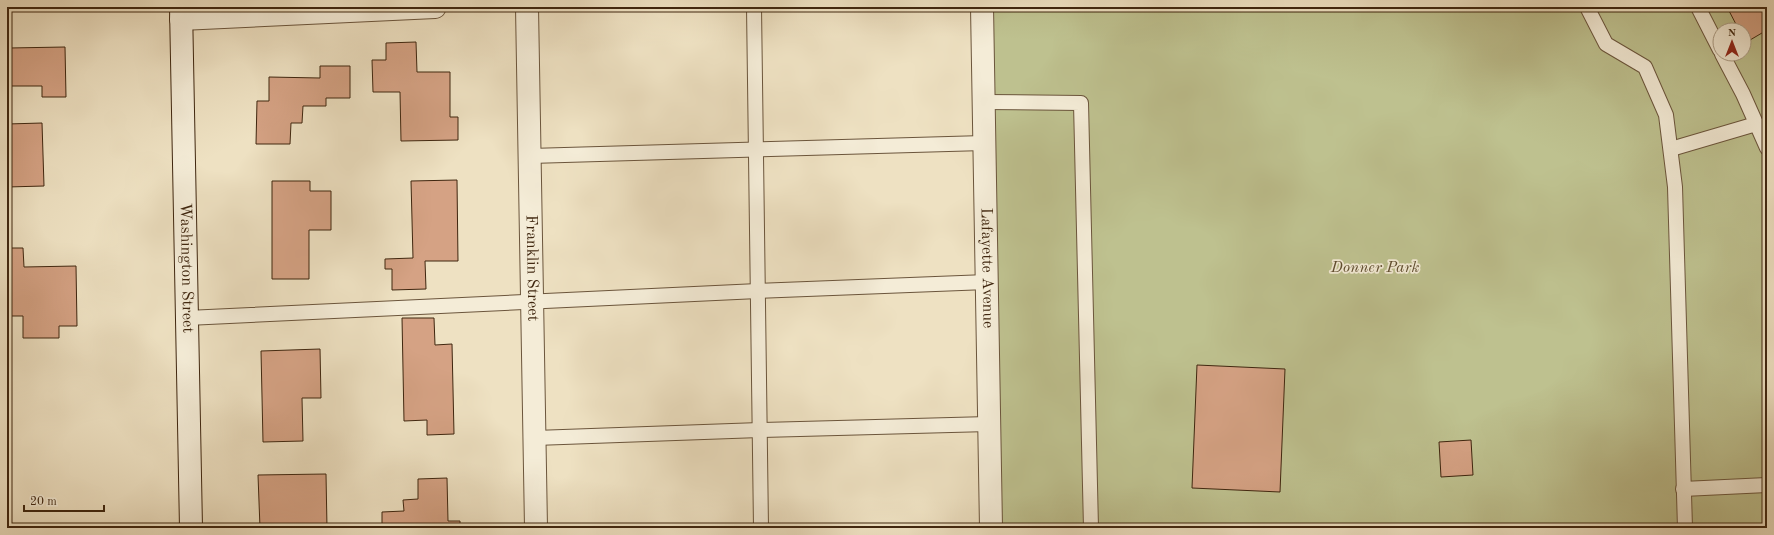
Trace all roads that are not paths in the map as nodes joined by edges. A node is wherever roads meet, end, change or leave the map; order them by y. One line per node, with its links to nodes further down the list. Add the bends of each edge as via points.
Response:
1 (435, 7): 7 (street)
2 (527, 7): 16 (street, Franklin Street)
3 (754, 7): 15 (lane)
4 (982, 7): 10 (street, Lafayette Avenue)
5 (1587, 7): 14 (lane, via 1606,44 1644,67 1666,115)
6 (1698, 7): 8 (lane)
7 (181, 13): 20 (street, Washington Street)
8 (1712, 34)
9 (1726, 62): 11 (lane)
10 (984, 102): 12 (street, Lafayette Avenue); 30 (lane, via 1081,103)
11 (1756, 124): 13 (lane); 14 (lane)
12 (984, 143): 15 (lane); 17 (street, Lafayette Avenue)
13 (1767, 148)
14 (1671, 149): 25 (lane, via 1675,187)
15 (756, 151): 16 (lane); 18 (lane)
16 (530, 156): 19 (street, Franklin Street)
17 (987, 282): 18 (lane); 21 (street, Lafayette Avenue)
18 (758, 291): 19 (lane); 22 (lane)
19 (532, 302): 20 (lane); 23 (street, Franklin Street)
20 (187, 318): 26 (street, Washington Street)
21 (990, 424): 22 (lane); 29 (street, Lafayette Avenue)
22 (760, 430): 23 (lane); 28 (lane)
23 (535, 438): 27 (street, Franklin Street)
24 (1767, 485): 25 (lane)
25 (1683, 489): 31 (lane)
26 (191, 528)
27 (536, 528)
28 (761, 528)
29 (991, 528)
30 (1091, 528)
31 (1685, 528)

